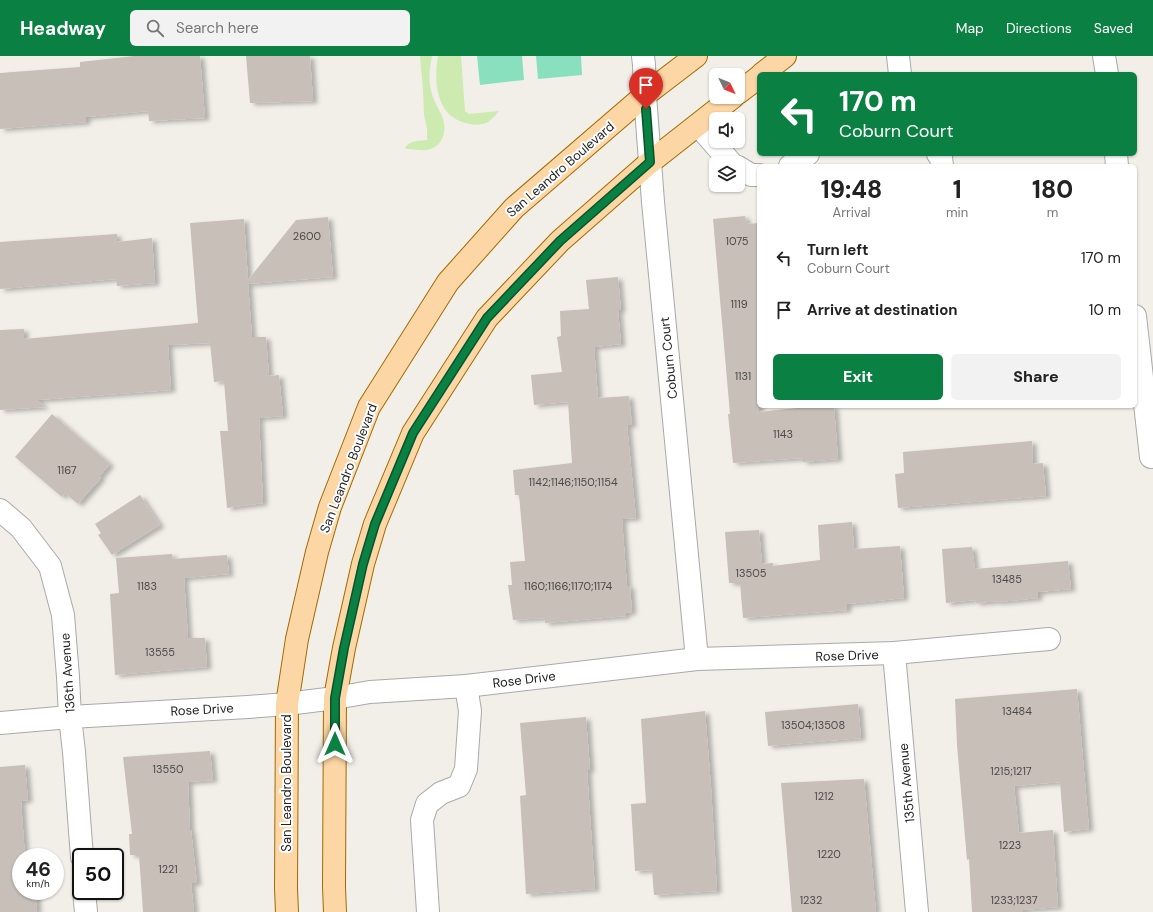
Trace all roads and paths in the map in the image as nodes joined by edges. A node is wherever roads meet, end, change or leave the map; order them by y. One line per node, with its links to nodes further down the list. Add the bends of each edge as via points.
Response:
1 (643, 56): 11 (street, Coburn Court)
2 (696, 56): 11 (main road, San Leandro Boulevard)
3 (785, 56): 6 (main road)
4 (898, 56): 7 (street)
5 (1104, 56): 8 (street)
6 (765, 72)
7 (900, 72)
8 (1107, 72)
9 (757, 79): 10 (main road)
10 (745, 88)
11 (645, 96): 16 (street, Coburn Court); 28 (main road, San Leandro Boulevard, via 514,208 448,282 369,407 330,507 317,552 296,639)
12 (724, 104): 13 (main road)
13 (698, 124): 14 (street); 16 (main road)
14 (725, 156)
15 (805, 156): 17 (street)
16 (650, 162): 25 (street, Coburn Court); 27 (main road, via 560,241 487,318 413,433 375,524 363,564)
17 (793, 164)
18 (745, 171): 19 (street)
19 (757, 175)
20 (1137, 334): 21 (street)
21 (1151, 457)
22 (0, 510): 29 (street, 136th Avenue, via 21,528 50,566 63,615)
23 (1049, 639): 24 (street, Rose Drive)
24 (894, 653): 25 (street, Rose Drive); 37 (street, 135th Avenue)
25 (697, 659): 26 (street, Rose Drive)
26 (466, 686): 27 (street, Rose Drive, via 370,692); 36 (street, via 470,711 466,769 459,786 441,793 427,804 422,820)
27 (335, 698): 28 (street, Rose Drive); 35 (main road)
28 (287, 704): 29 (street, Rose Drive); 34 (main road, San Leandro Boulevard)
29 (70, 717): 30 (street, Rose Drive); 31 (street, 136th Avenue)
30 (0, 724)
31 (81, 848)
32 (85, 900): 33 (street)
33 (86, 912)
34 (287, 912)
35 (335, 912)
36 (428, 912)
37 (917, 912)

